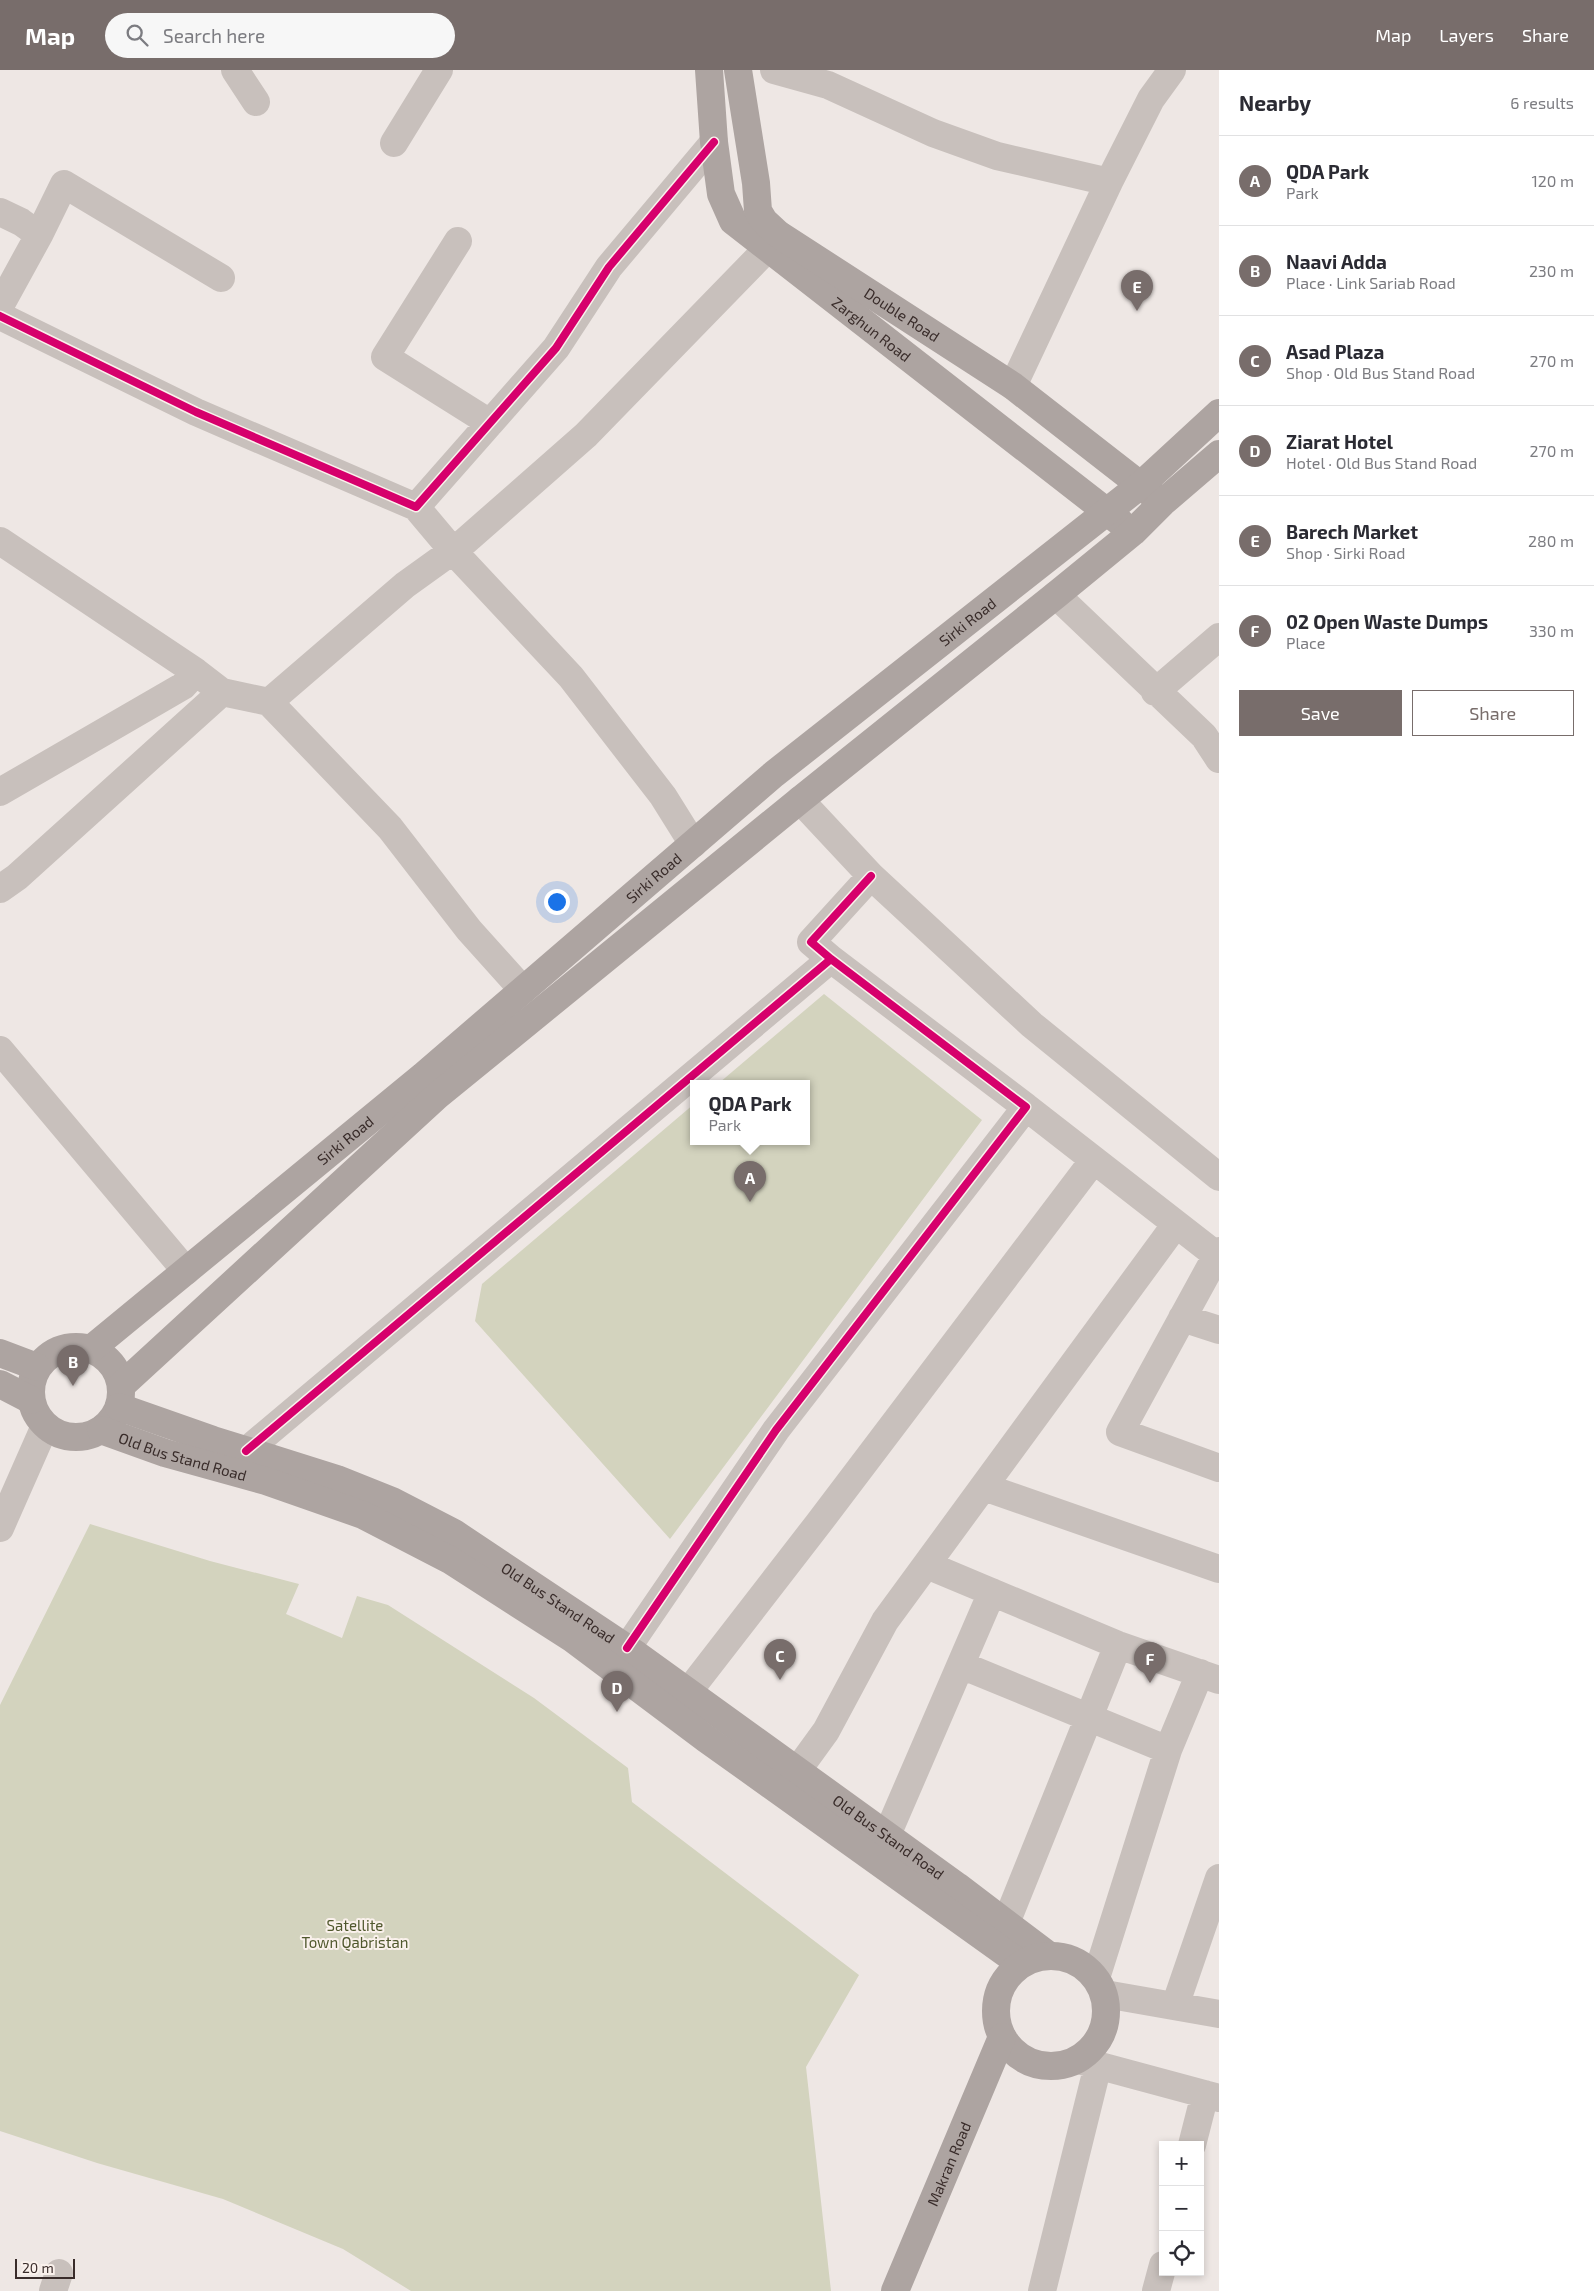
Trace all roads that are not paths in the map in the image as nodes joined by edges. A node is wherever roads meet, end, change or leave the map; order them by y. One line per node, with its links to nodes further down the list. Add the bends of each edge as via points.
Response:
1 (235, 70): 8 (street)
2 (439, 70): 10 (street)
3 (709, 70): 9 (main road, Zarghun Road)
4 (738, 70): 15 (main road, Double Road, via 758,211)
5 (774, 70): 7 (street)
6 (1172, 70): 11 (street, via 1151,99)
7 (831, 77): 11 (street, via 933,133 997,156)
8 (256, 102)
9 (714, 142): 15 (main road, Zarghun Road, via 721,194 733,221); 21 (street, via 609,267 556,348)
10 (394, 143)
11 (1109, 182): 19 (street)
12 (0, 212): 13 (street)
13 (39, 235): 16 (street, via 64,184); 17 (street)
14 (458, 241): 21 (street, via 385,357)
15 (773, 241): 19 (main road, Double Road); 26 (main road, Zarghun Road); 29 (street, via 586,435)
16 (221, 278)
17 (0, 306)
18 (0, 316): 25 (street, via 196,412)
19 (1013, 386): 23 (main road, Double Road)
20 (1219, 413): 23 (main road, Sirki Road)
21 (490, 423): 25 (street)
22 (1219, 454): 24 (main road, Sirki Road)
23 (1142, 484): 24 (main road, Double Road); 26 (main road, Sirki Road)
24 (1162, 503): 27 (main road, Sirki Road)
25 (416, 507): 29 (street)
26 (1106, 511): 27 (main road, Zarghun Road); 39 (main road, Sirki Road, via 774,774)
27 (1133, 532): 30 (main road, Sirki Road)
28 (0, 542): 32 (street)
29 (453, 551): 35 (street, via 405,585); 39 (street, via 572,677 663,796)
30 (1056, 595): 34 (street); 38 (main road, Sirki Road)
31 (1219, 637): 34 (street)
32 (196, 672): 33 (street); 37 (street, via 183,686)
33 (222, 692): 35 (street); 41 (street)
34 (1156, 692): 36 (street, via 1204,736)
35 (269, 702): 43 (street, via 390,828 469,930)
36 (1219, 759)
37 (0, 792)
38 (800, 800): 40 (street); 57 (main road, Sirki Road, via 437,1096)
39 (693, 844): 43 (main road, Sirki Road)
40 (871, 876): 42 (street, via 811,942); 47 (street, via 1032,1025)
41 (0, 889)
42 (831, 959): 45 (street); 61 (street)
43 (523, 990): 50 (main road, Sirki Road)
44 (0, 1050): 50 (street)
45 (1026, 1108): 46 (street); 69 (street, via 776,1430)
46 (1093, 1161): 48 (street); 72 (street)
47 (1219, 1177)
48 (1176, 1224): 49 (street); 63 (street)
49 (1218, 1253): 51 (street)
50 (186, 1271): 53 (main road, Sirki Road)
51 (1182, 1318): 52 (street); 62 (street, via 1120,1432)
52 (1219, 1330)
53 (91, 1349): 55 (main road, via 61,1349); 57 (main road, via 111,1363 118,1374)
54 (0, 1353): 55 (main road)
55 (37, 1367): 58 (main road, via 31,1383)
56 (0, 1384): 58 (main road)
57 (120, 1397): 60 (main road, via 112,1420); 61 (main road, Old Bus Stand Road)
58 (31, 1400): 59 (main road, via 34,1411)
59 (45, 1426): 60 (main road, via 72,1438); 64 (street)
60 (101, 1430): 80 (main road, Old Bus Stand Road, via 363,1516 450,1560 573,1639 705,1738)
61 (246, 1450): 69 (main road, Old Bus Stand Road, via 392,1501 454,1533)
62 (1219, 1468)
63 (984, 1488): 65 (street); 66 (street)
64 (1, 1523)
65 (926, 1565): 67 (street); 75 (street, via 885,1621 826,1731)
66 (1219, 1569)
67 (992, 1592): 68 (street); 70 (street)
68 (1118, 1645): 71 (street); 73 (street)
69 (627, 1648): 72 (main road, Old Bus Stand Road)
70 (961, 1665): 73 (street); 76 (street)
71 (1210, 1676): 74 (street)
72 (688, 1692): 75 (main road, Old Bus Stand Road)
73 (1090, 1718): 74 (street); 78 (street)
74 (1168, 1750): 81 (street)
75 (797, 1771): 76 (main road, Old Bus Stand Road)
76 (887, 1836): 78 (main road, Old Bus Stand Road)
77 (1219, 1878): 82 (street)
78 (1006, 1923): 79 (main road, Old Bus Stand Road)
79 (1048, 1955): 80 (main road); 81 (main road, via 1066,1957 1083,1965)
80 (1022, 1964): 84 (main road, via 1009,1974 1000,1989 996,2021)
81 (1100, 1986): 82 (street); 85 (main road, via 1107,2013 1103,2032)
82 (1175, 2006): 83 (street)
83 (1219, 2014)
84 (1002, 2037): 85 (main road, via 1012,2051 1027,2061 1044,2066); 89 (main road, Makran Road)
85 (1088, 2063): 86 (street); 90 (street)
86 (1212, 2096): 87 (street)
87 (1194, 2141)
88 (1160, 2276): 91 (street)
89 (895, 2291)
90 (1042, 2291)
91 (1156, 2291)

